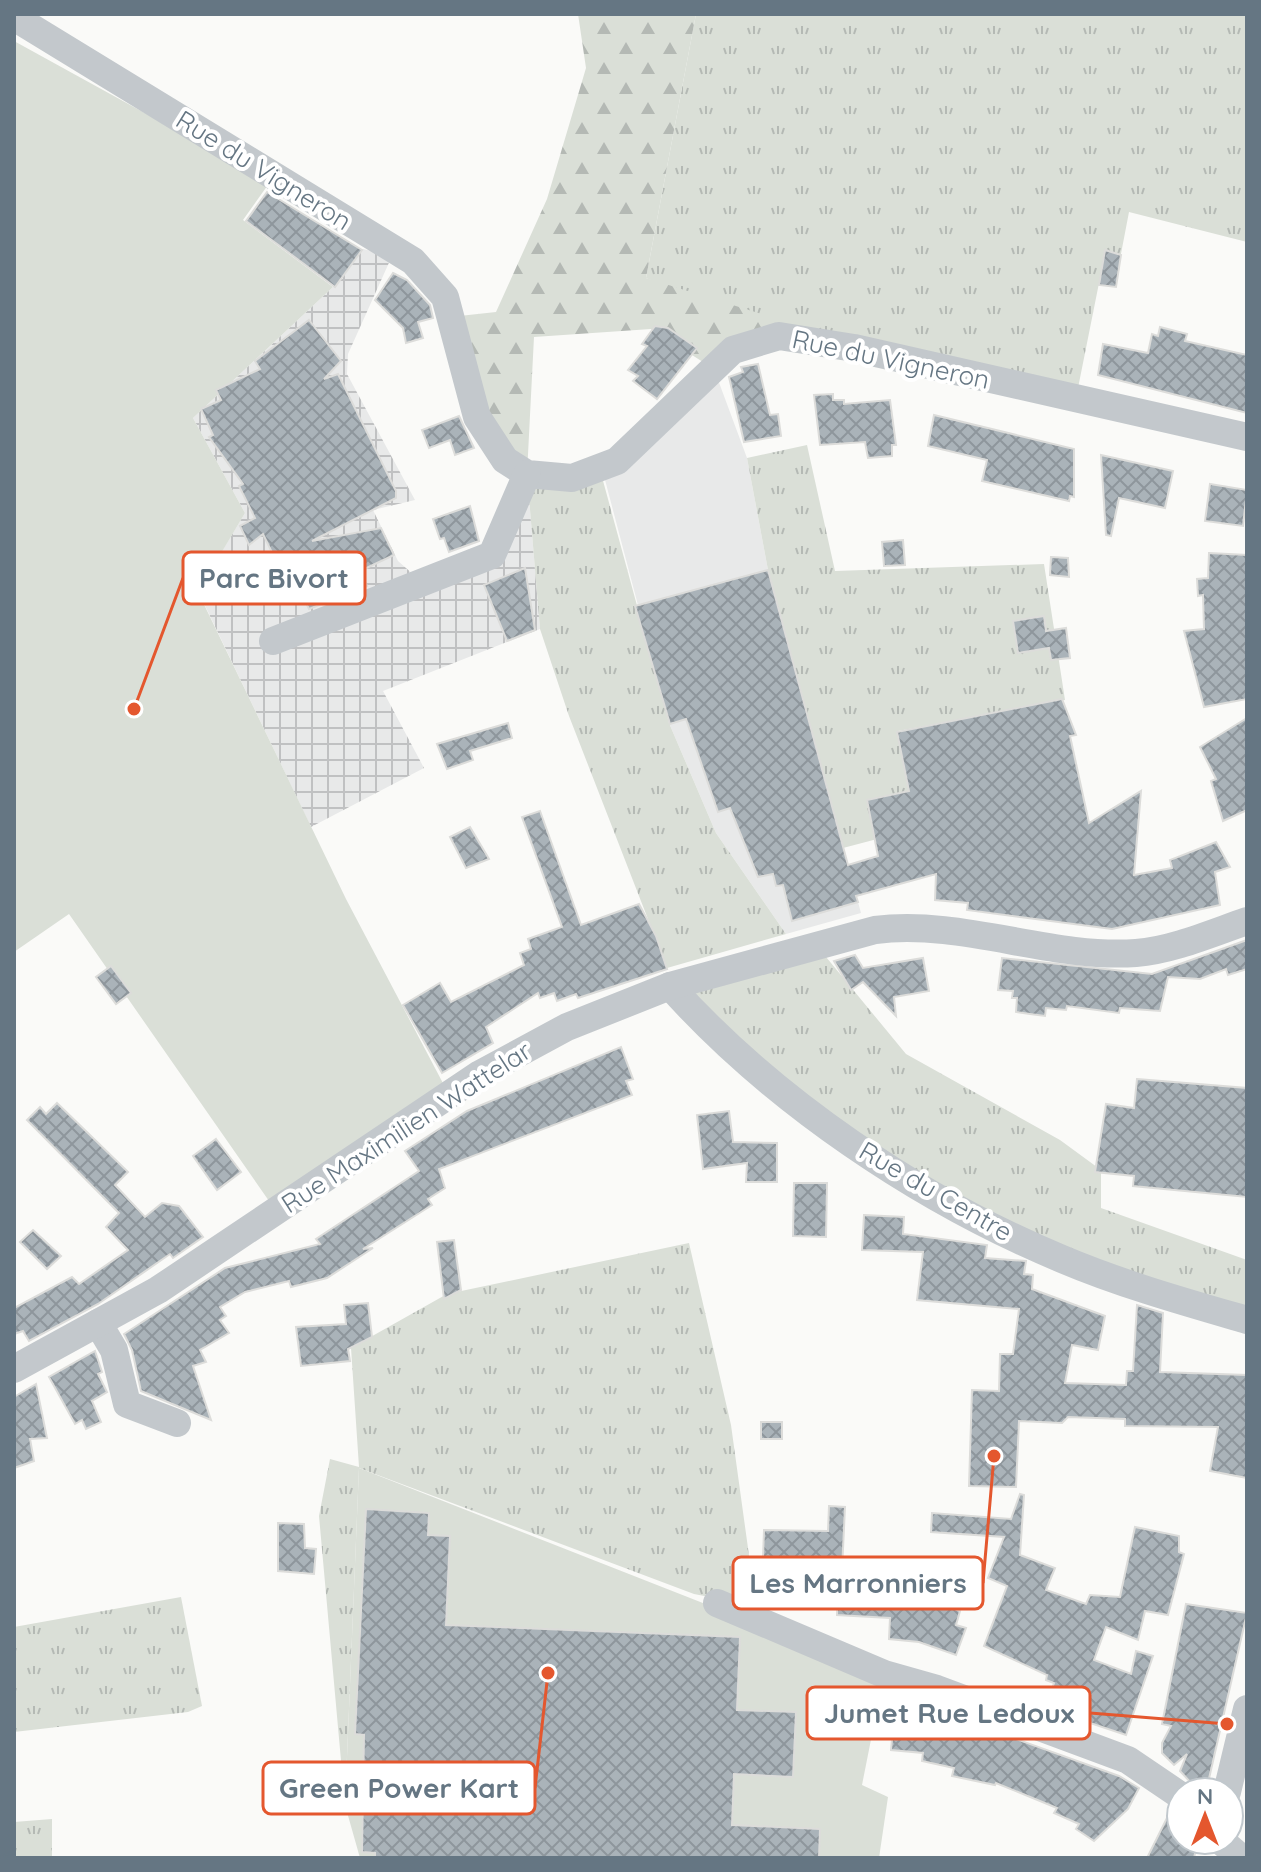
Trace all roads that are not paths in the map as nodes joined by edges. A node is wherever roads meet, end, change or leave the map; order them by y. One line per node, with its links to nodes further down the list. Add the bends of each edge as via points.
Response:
1 (14, 17): 3 (street, Rue du Vigneron, via 413,261 445,297 477,417 505,460)
2 (1247, 437): 3 (street, Rue du Vigneron, via 854,348 779,336 733,350 617,461 572,478)
3 (527, 474): 4 (street, via 492,555)
4 (273, 641)
5 (1247, 921): 6 (street, Rue Maximilien Wattelar, via 1136,953 909,926 799,949)
6 (670, 986): 7 (street, Rue du Centre, via 807,1113 907,1178 1063,1260); 8 (street, Rue Maximilien Wattelar, via 567,1027 480,1074 158,1290)
7 (1247, 1320)
8 (98, 1323): 9 (street, Rue Maximilien Wattelar); 10 (street, via 114,1350 127,1404)
9 (15, 1366)
10 (177, 1423)
11 (717, 1603): 14 (street, via 884,1674 1128,1760)
12 (1247, 1709): 13 (street)
13 (1231, 1776)
14 (1165, 1785)

